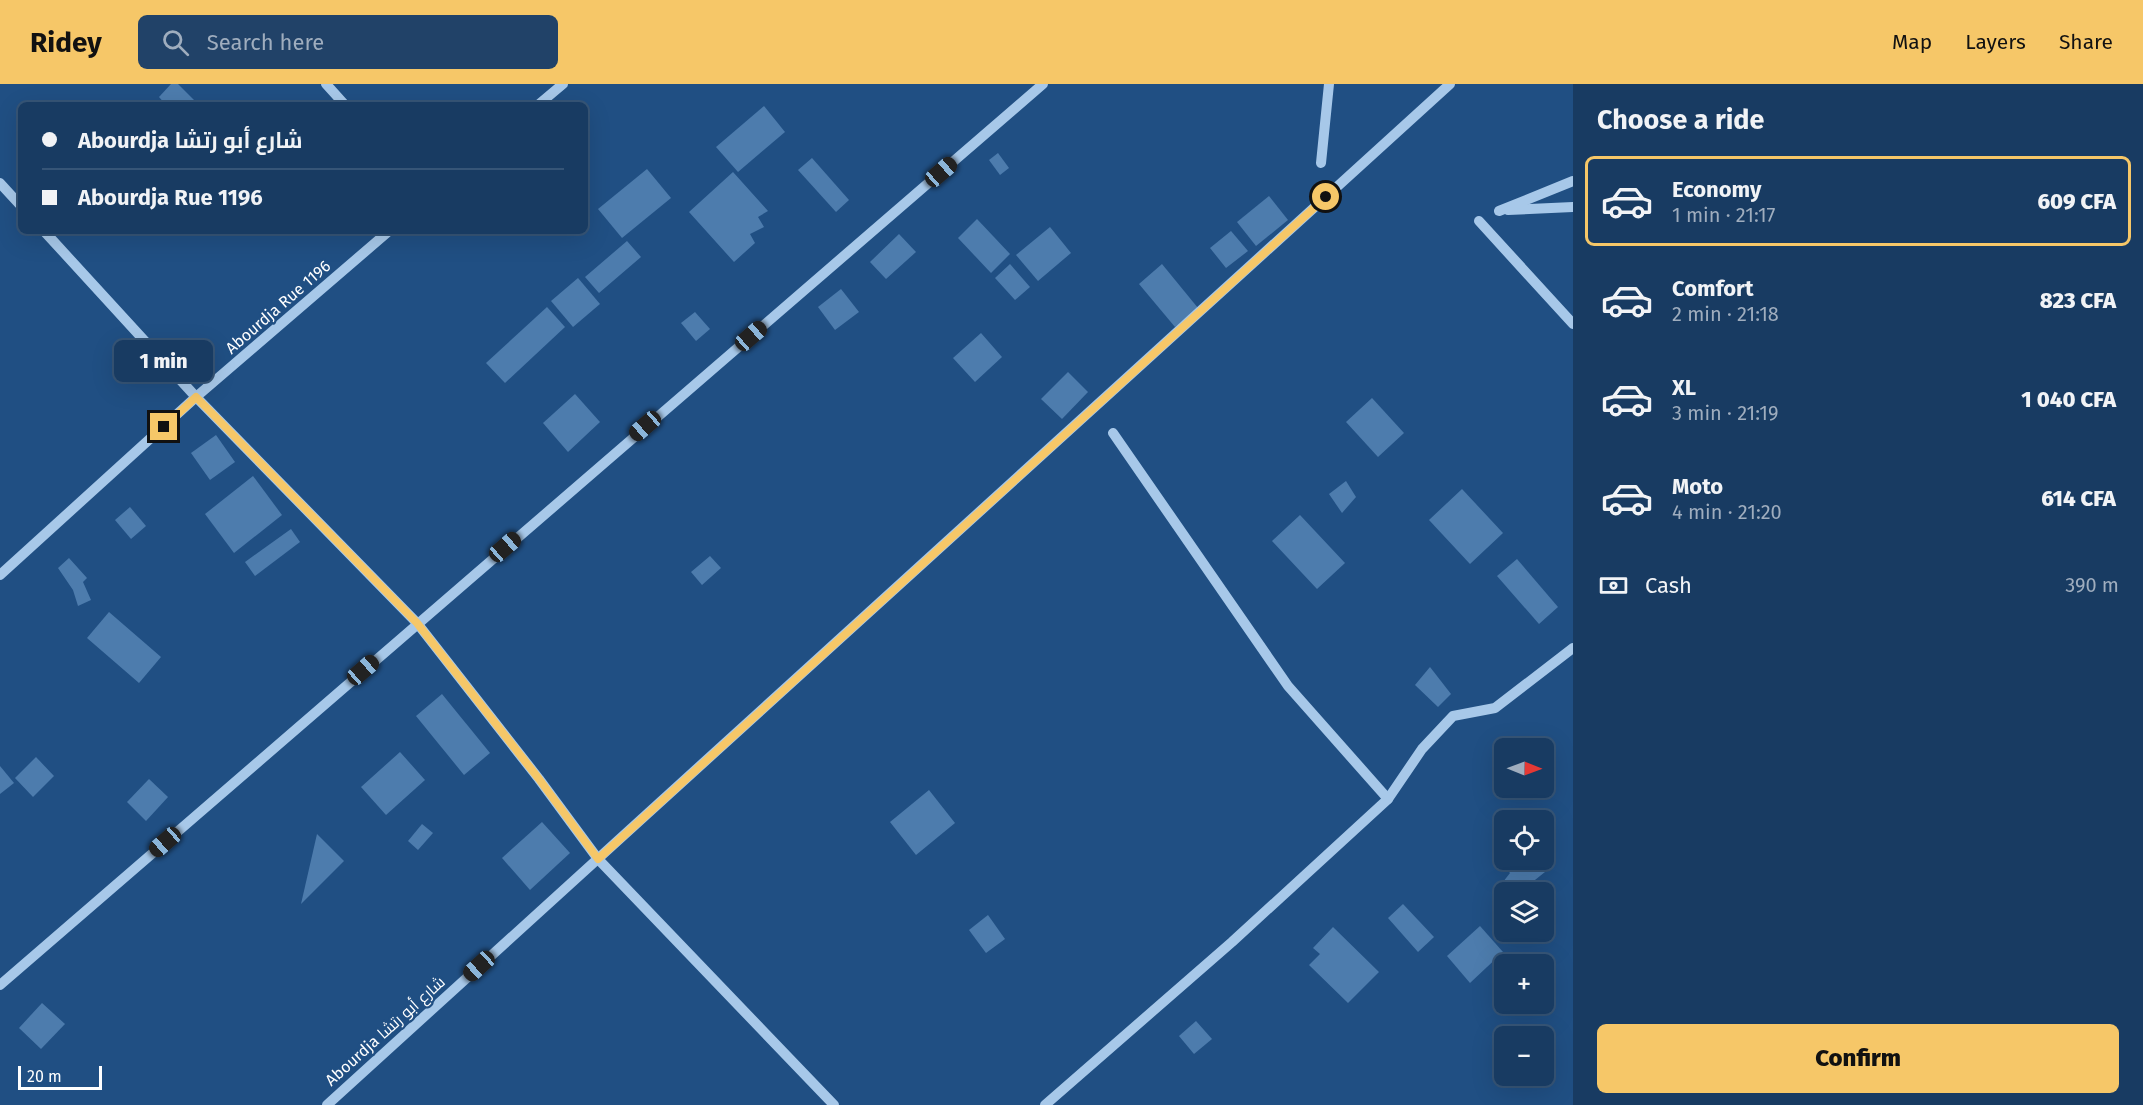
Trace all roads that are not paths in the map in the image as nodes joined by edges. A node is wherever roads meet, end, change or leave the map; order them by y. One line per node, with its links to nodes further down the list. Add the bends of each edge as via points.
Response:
1 (326, 84): 6 (street)
2 (563, 84): 7 (street)
3 (1043, 84): 20 (street)
4 (1329, 84): 8 (street)
5 (1450, 84): 23 (street, Abourdja شارع أبو رتشا)
6 (342, 102)
7 (542, 102)
8 (1321, 163)
9 (1573, 182): 12 (street, via 1499,211)
10 (0, 183): 11 (street)
11 (18, 203)
12 (1573, 207)
13 (1479, 221): 16 (street)
14 (47, 234): 17 (street)
15 (386, 234): 17 (street, Abourdja Rue 1196)
16 (1573, 324)
17 (196, 397): 19 (street, Abourdja Rue 1196); 20 (street)
18 (1113, 433): 22 (street, via 1288,686)
19 (0, 575)
20 (417, 623): 23 (street); 24 (street)
21 (1573, 648): 22 (street, via 1496,708 1453,716 1422,749)
22 (1388, 799): 27 (street)
23 (598, 859): 25 (street, Abourdja شارع أبو رتشا); 26 (street)
24 (0, 985)
25 (327, 1105)
26 (834, 1105)
27 (1045, 1105)

